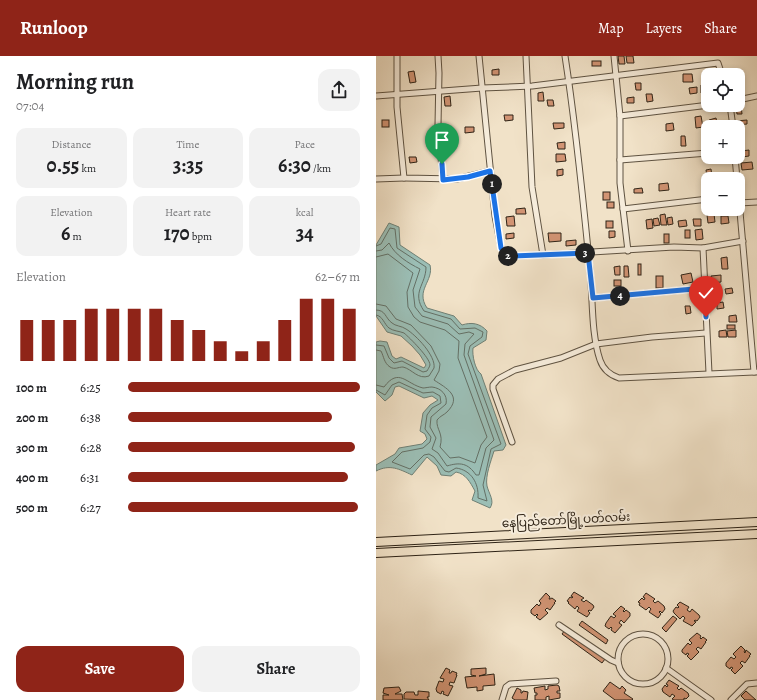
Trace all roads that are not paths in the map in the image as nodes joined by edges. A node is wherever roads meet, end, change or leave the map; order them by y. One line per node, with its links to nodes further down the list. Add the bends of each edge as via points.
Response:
1 (397, 56): 15 (street)
2 (438, 56): 14 (street)
3 (479, 56): 13 (street)
4 (526, 56): 12 (street)
5 (564, 56): 11 (street)
6 (614, 56): 10 (street)
7 (717, 56): 8 (street)
8 (718, 62): 9 (street); 10 (street)
9 (720, 68)
10 (616, 75): 11 (street); 20 (street)
11 (569, 82): 12 (street); 35 (street)
12 (528, 86): 13 (street); 36 (street, via 532,187)
13 (482, 88): 14 (street); 23 (street)
14 (439, 91): 15 (street); 26 (street, via 438,125)
15 (397, 94): 16 (street); 24 (street)
16 (376, 96)
17 (757, 96): 18 (street)
18 (745, 99)
19 (701, 106): 20 (street)
20 (620, 116): 22 (street)
21 (701, 154): 22 (street)
22 (620, 160): 30 (street)
23 (490, 171): 26 (street); 36 (street, via 502,251 508,256)
24 (404, 178): 25 (street); 26 (street)
25 (376, 179)
26 (443, 180)
27 (701, 200): 30 (street)
28 (745, 201): 29 (street)
29 (757, 202)
30 (623, 208): 34 (street)
31 (740, 216): 32 (street)
32 (743, 241): 33 (street); 41 (street)
33 (703, 248): 34 (street, via 674,247); 37 (street)
34 (628, 251): 35 (street)
35 (588, 253): 36 (street); 38 (street)
36 (543, 255)
37 (705, 288): 38 (street); 39 (street)
38 (593, 298): 40 (street)
39 (706, 333): 40 (street); 42 (street)
40 (596, 344): 42 (street, via 603,367 619,378); 43 (street, via 561,358 515,370 495,382 493,389)
41 (756, 372): 42 (street)
42 (709, 373)
43 (512, 442)
44 (757, 522): 46 (main road, နေပြည်တော်မြို့ပတ်လမ်း)
45 (757, 534): 47 (main road)
46 (376, 542)
47 (376, 553)
48 (559, 625): 49 (street, via 611,660)
49 (618, 662): 50 (street, via 624,676 638,684 655,681); 50 (street, via 618,651 626,639 634,634 643,633 652,635 666,648)
50 (666, 668): 54 (street)
51 (556, 681): 53 (street, via 510,684 506,687)
52 (757, 683): 55 (street, via 747,684)
53 (502, 700)
54 (711, 700)
55 (731, 700)

